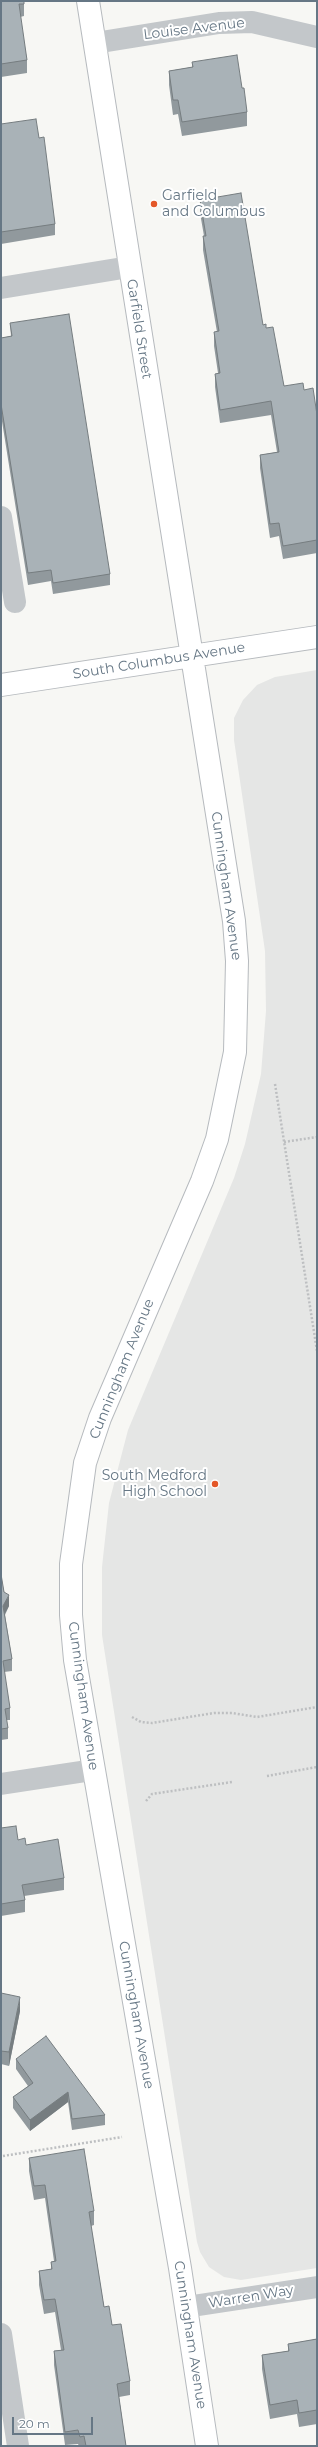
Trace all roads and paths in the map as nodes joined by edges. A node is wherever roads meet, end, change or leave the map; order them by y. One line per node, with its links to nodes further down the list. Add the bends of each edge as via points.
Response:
1 (88, 1): 3 (main road, Garfield Street)
2 (317, 37): 3 (street, Louise Avenue, via 252,22 219,23)
3 (95, 43): 4 (main road, Garfield Street)
4 (129, 267): 5 (street); 9 (main road, Garfield Street)
5 (1, 288)
6 (1, 517): 7 (street)
7 (15, 602)
8 (317, 637): 9 (main road, South Columbus Avenue)
9 (191, 656): 10 (main road, South Columbus Avenue); 18 (main road, Cunningham Avenue, via 234,921 238,1008 235,1052 218,1131 204,1174 100,1418 85,1463 71,1564 71,1615 75,1660)
10 (1, 685)
11 (274, 1084): 13 (path)
12 (317, 1137): 13 (path)
13 (284, 1142): 14 (path)
14 (317, 1351)
15 (317, 1707): 16 (path, via 257,1718 232,1713 214,1713 152,1723 141,1722)
16 (132, 1717)
17 (317, 1767): 19 (path)
18 (93, 1770): 21 (street); 26 (main road, Cunningham Avenue)
19 (267, 1776)
20 (232, 1782): 22 (path, via 152,1794)
21 (1, 1784)
22 (146, 1801)
23 (122, 2137): 24 (path)
24 (3, 2156)
25 (317, 2287): 26 (street, Warren Way)
26 (186, 2307): 29 (main road, Cunningham Avenue)
27 (1, 2334): 28 (street)
28 (18, 2446)
29 (207, 2446)

